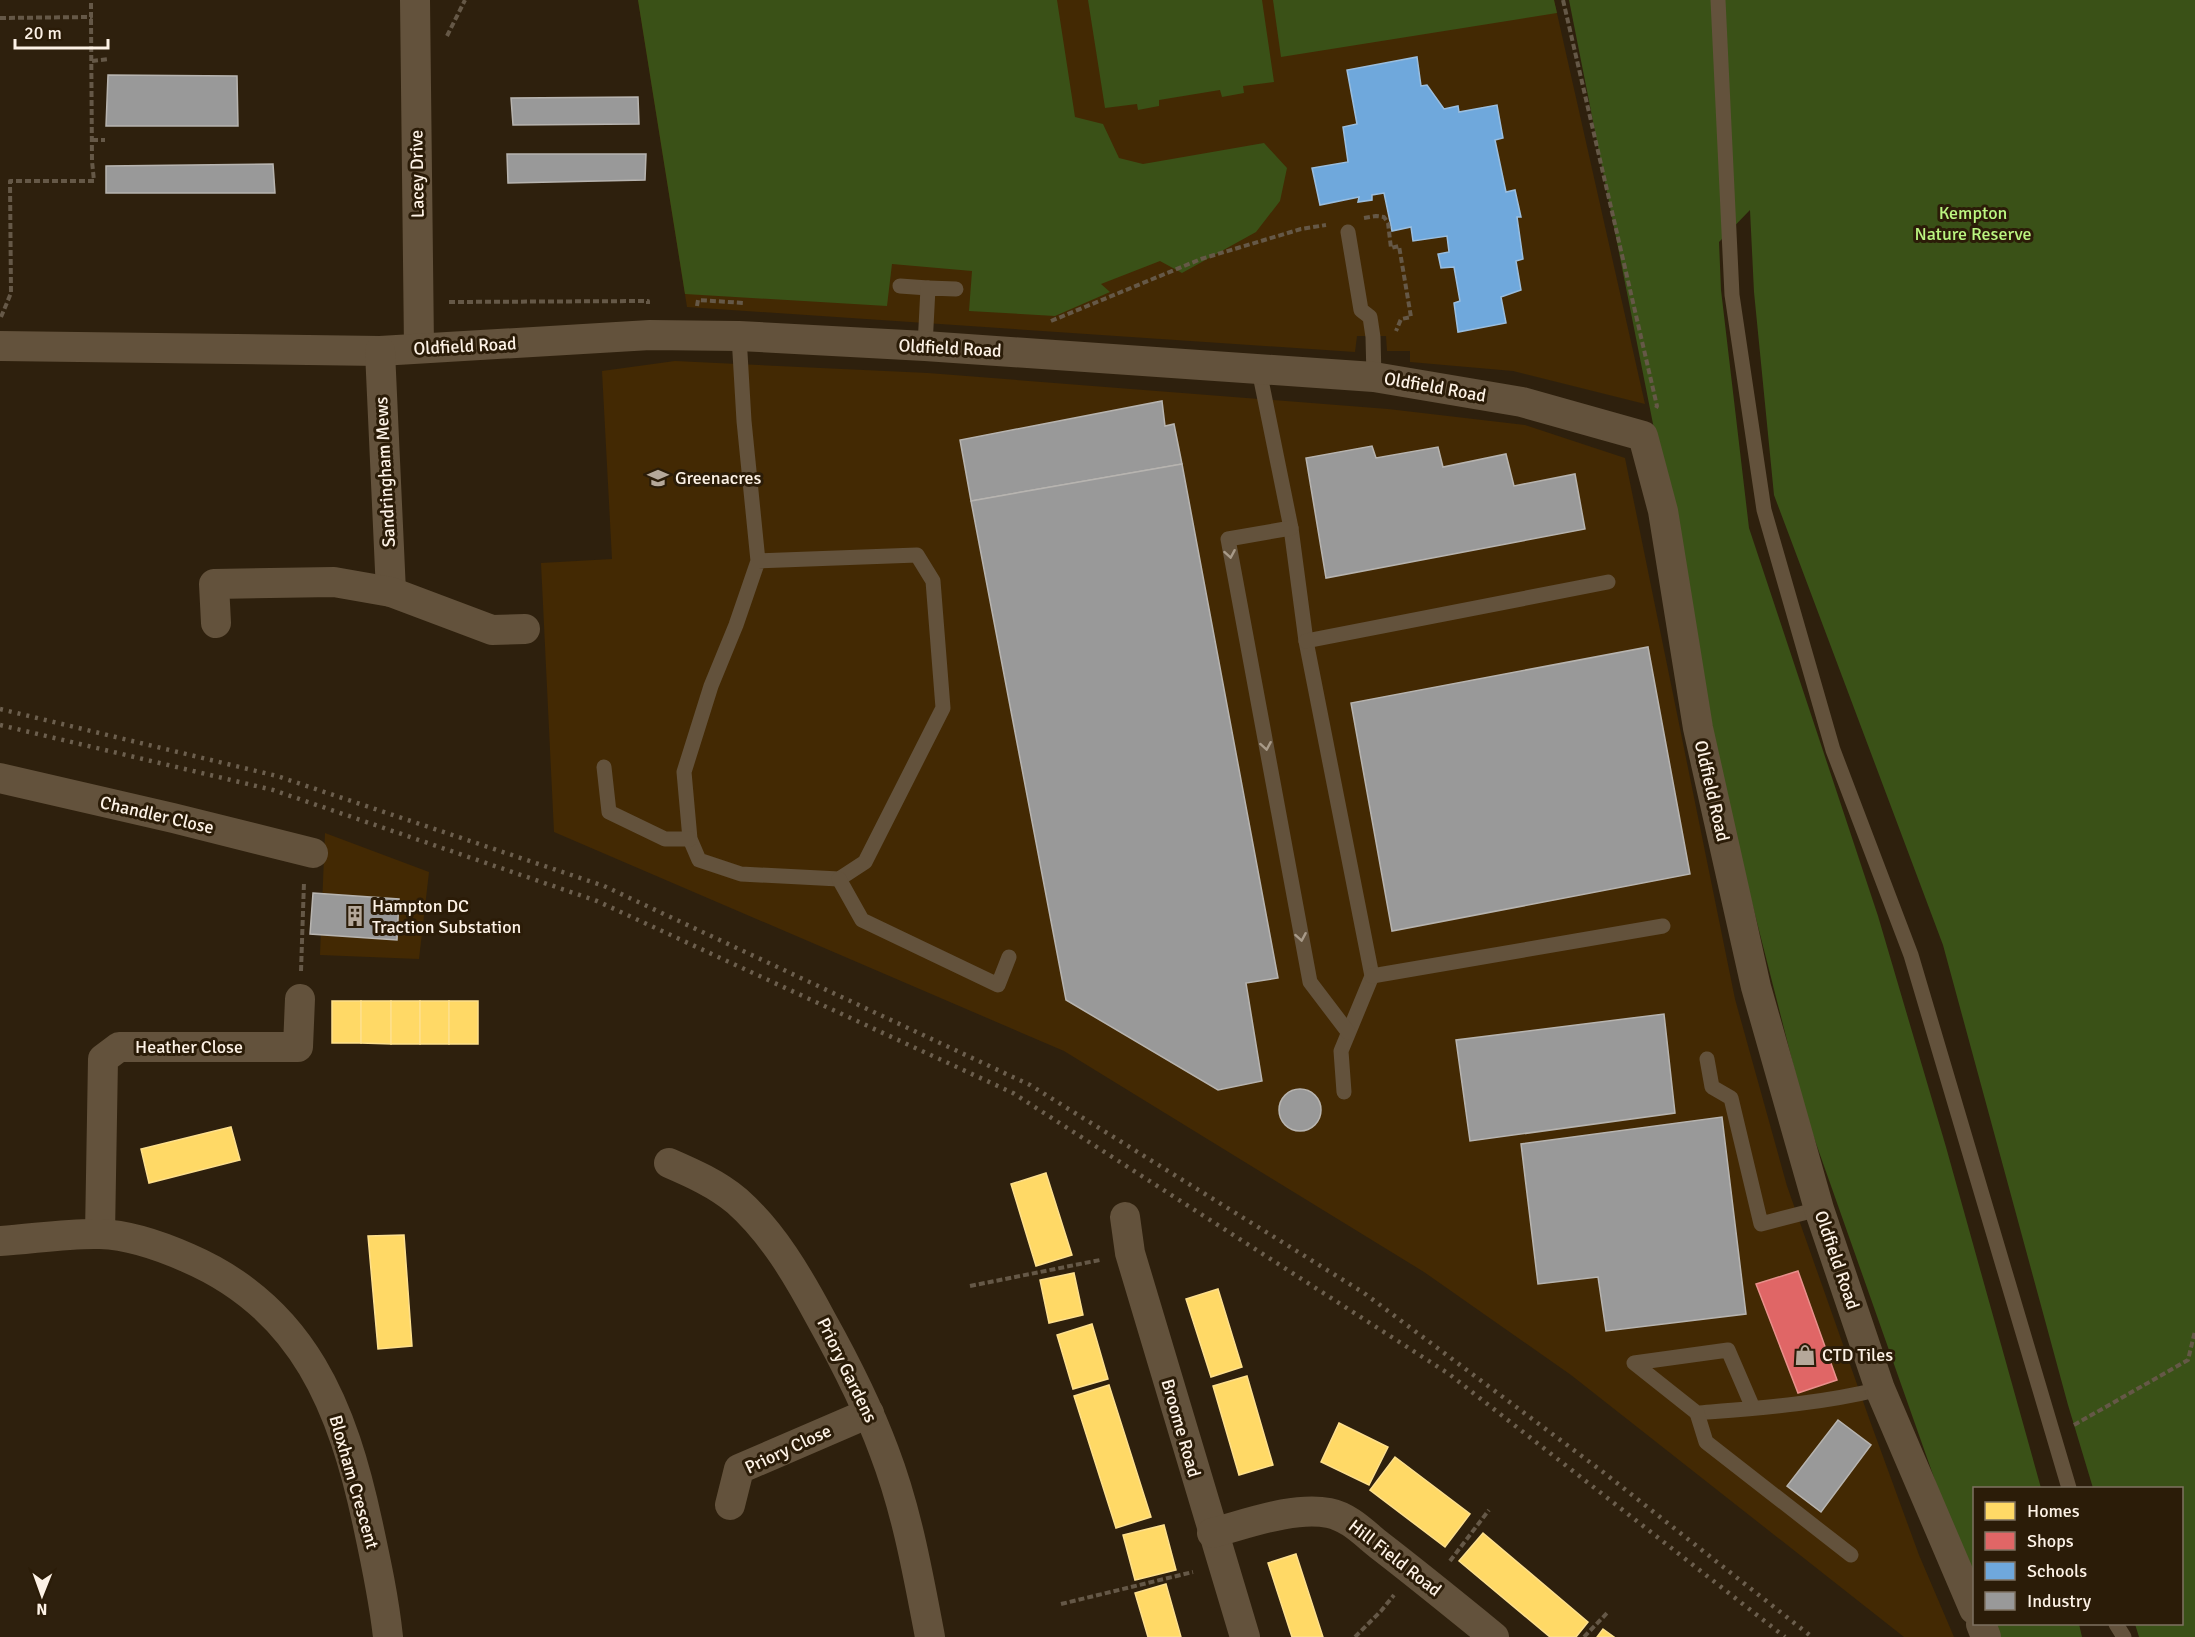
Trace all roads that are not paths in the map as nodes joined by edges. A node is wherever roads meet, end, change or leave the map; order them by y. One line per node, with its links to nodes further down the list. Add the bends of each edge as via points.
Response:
1 (416, 0): 10 (street, Lacey Drive)
2 (1718, 0): 42 (lane, via 1732,295 1764,510 1833,750 1911,955)
3 (1347, 226): 13 (lane, via 1362,310 1370,317)
4 (900, 286): 5 (lane)
5 (928, 288): 6 (lane); 9 (lane)
6 (957, 289)
7 (739, 336): 9 (street, Oldfield Road); 10 (street, Oldfield Road, via 650,335); 15 (lane)
8 (0, 346): 11 (street, Oldfield Road)
9 (925, 346): 12 (street, Oldfield Road)
10 (419, 348): 11 (street, Oldfield Road)
11 (380, 351): 17 (street, Sandringham Mews)
12 (1259, 370): 13 (street, Oldfield Road); 14 (lane)
13 (1374, 377): 34 (street, Oldfield Road, via 1522,402 1643,436 1663,511 1698,728 1756,987)
14 (1291, 528): 20 (lane); 30 (lane, one-way to 30, via 1228,539 1310,982)
15 (758, 561): 23 (lane, via 684,772); 25 (lane, via 917,555 933,581 943,708 864,862)
16 (1608, 582): 20 (lane)
17 (391, 592): 18 (street, via 334,582 214,584); 19 (street, via 492,630)
18 (216, 623)
19 (525, 629)
20 (1306, 641): 28 (lane)
21 (604, 767): 23 (lane, via 609,812 665,839)
22 (0, 778): 24 (street, Chandler Close)
23 (690, 839): 25 (lane, via 699,860 741,874)
24 (309, 852)
25 (839, 879): 27 (lane, via 862,920 998,985)
26 (1663, 926): 28 (lane)
27 (1009, 957)
28 (1372, 976): 30 (lane)
29 (300, 999): 36 (street, Heather Close, via 298,1047 119,1047 103,1059)
30 (1348, 1032): 32 (lane, via 1341,1051)
31 (1707, 1059): 34 (lane, via 1712,1088 1731,1098 1761,1224)
32 (1344, 1092)
33 (669, 1162): 40 (street, Priory Gardens, via 736,1200 776,1244 811,1300)
34 (1820, 1209): 38 (street, Oldfield Road)
35 (1125, 1217): 44 (street, Broome Road, via 1130,1254)
36 (100, 1234): 37 (street, Bloxham Crescent); 47 (street, Bloxham Crescent, via 172,1251 226,1276 277,1318 296,1341 325,1387 342,1428 376,1559)
37 (0, 1241)
38 (1881, 1389): 39 (lane, via 1846,1398); 46 (street, Oldfield Road)
39 (1752, 1408): 41 (lane); 41 (lane, via 1728,1350 1634,1363)
40 (869, 1413): 43 (street, Priory Close, via 739,1470); 48 (street, Priory Gardens, via 903,1510)
41 (1697, 1413): 45 (lane, via 1706,1442)
42 (2069, 1487)
43 (730, 1504)
44 (1212, 1533): 49 (street, Broome Road); 50 (street, Hill Field Road, via 1305,1512 1339,1516)
45 (1851, 1555)
46 (1973, 1607)
47 (388, 1637)
48 (930, 1637)
49 (1245, 1637)
50 (1494, 1637)

